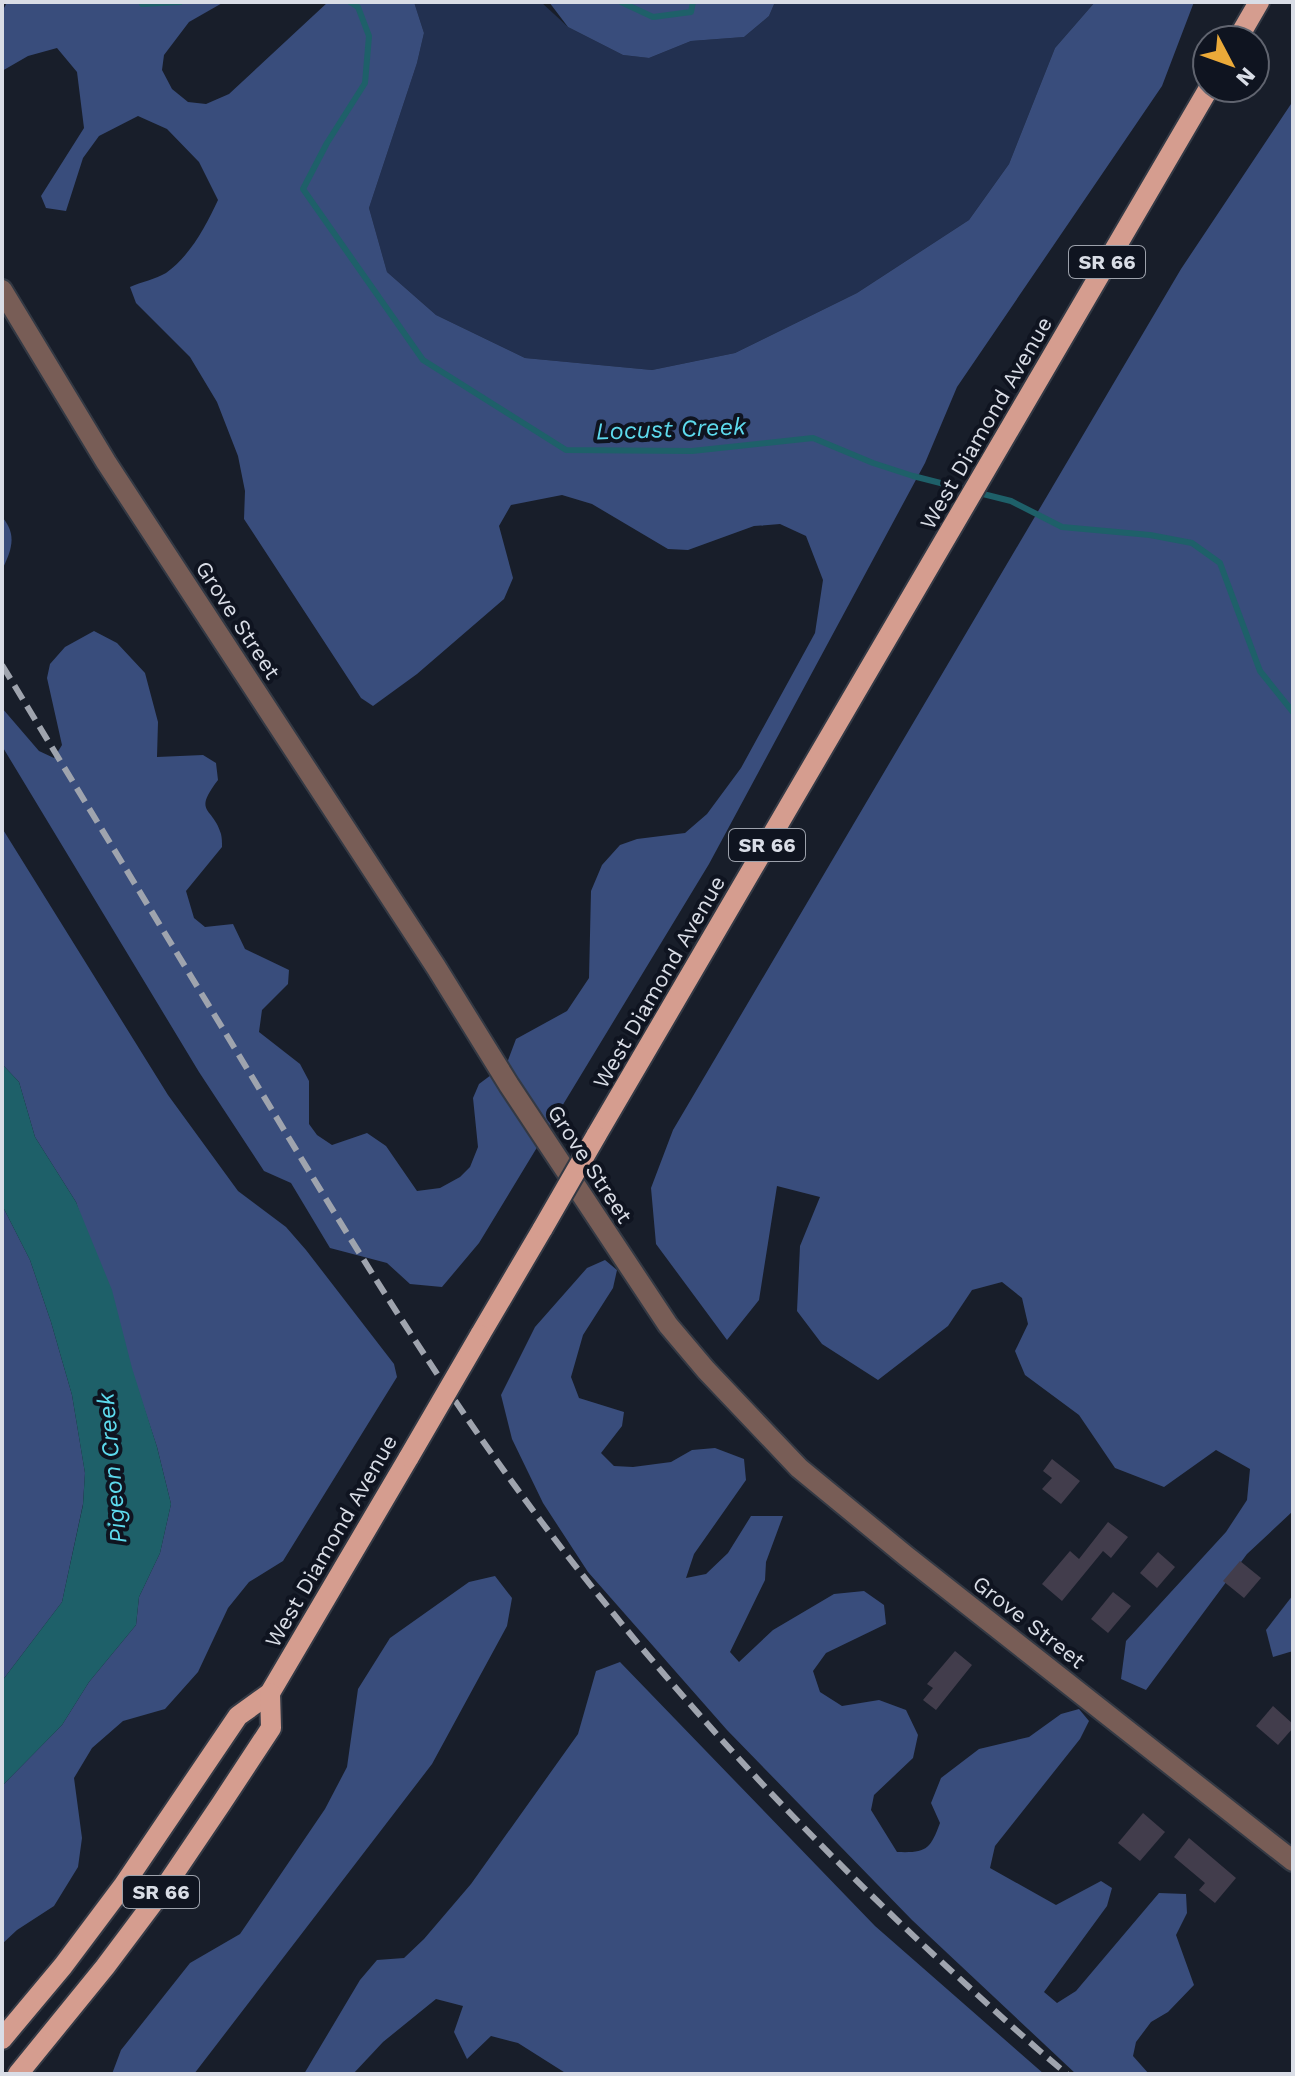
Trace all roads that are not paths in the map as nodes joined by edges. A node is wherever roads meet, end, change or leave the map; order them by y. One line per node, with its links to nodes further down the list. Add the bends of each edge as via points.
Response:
1 (1259, 2): 2 (main road)
2 (1246, 24)
3 (1200, 104): 5 (main road, West Diamond Avenue / SR 66, bridge)
4 (2, 290): 6 (street, Grove Street, via 106,462 668,1325 799,1468)
5 (270, 1693): 7 (main road, West Diamond Avenue / SR 66, via 238,1716 123,1886); 8 (main road, West Diamond Avenue / SR 66, via 271,1728 221,1804 105,1967)
6 (1293, 1861)
7 (2, 2039)
8 (18, 2074)

